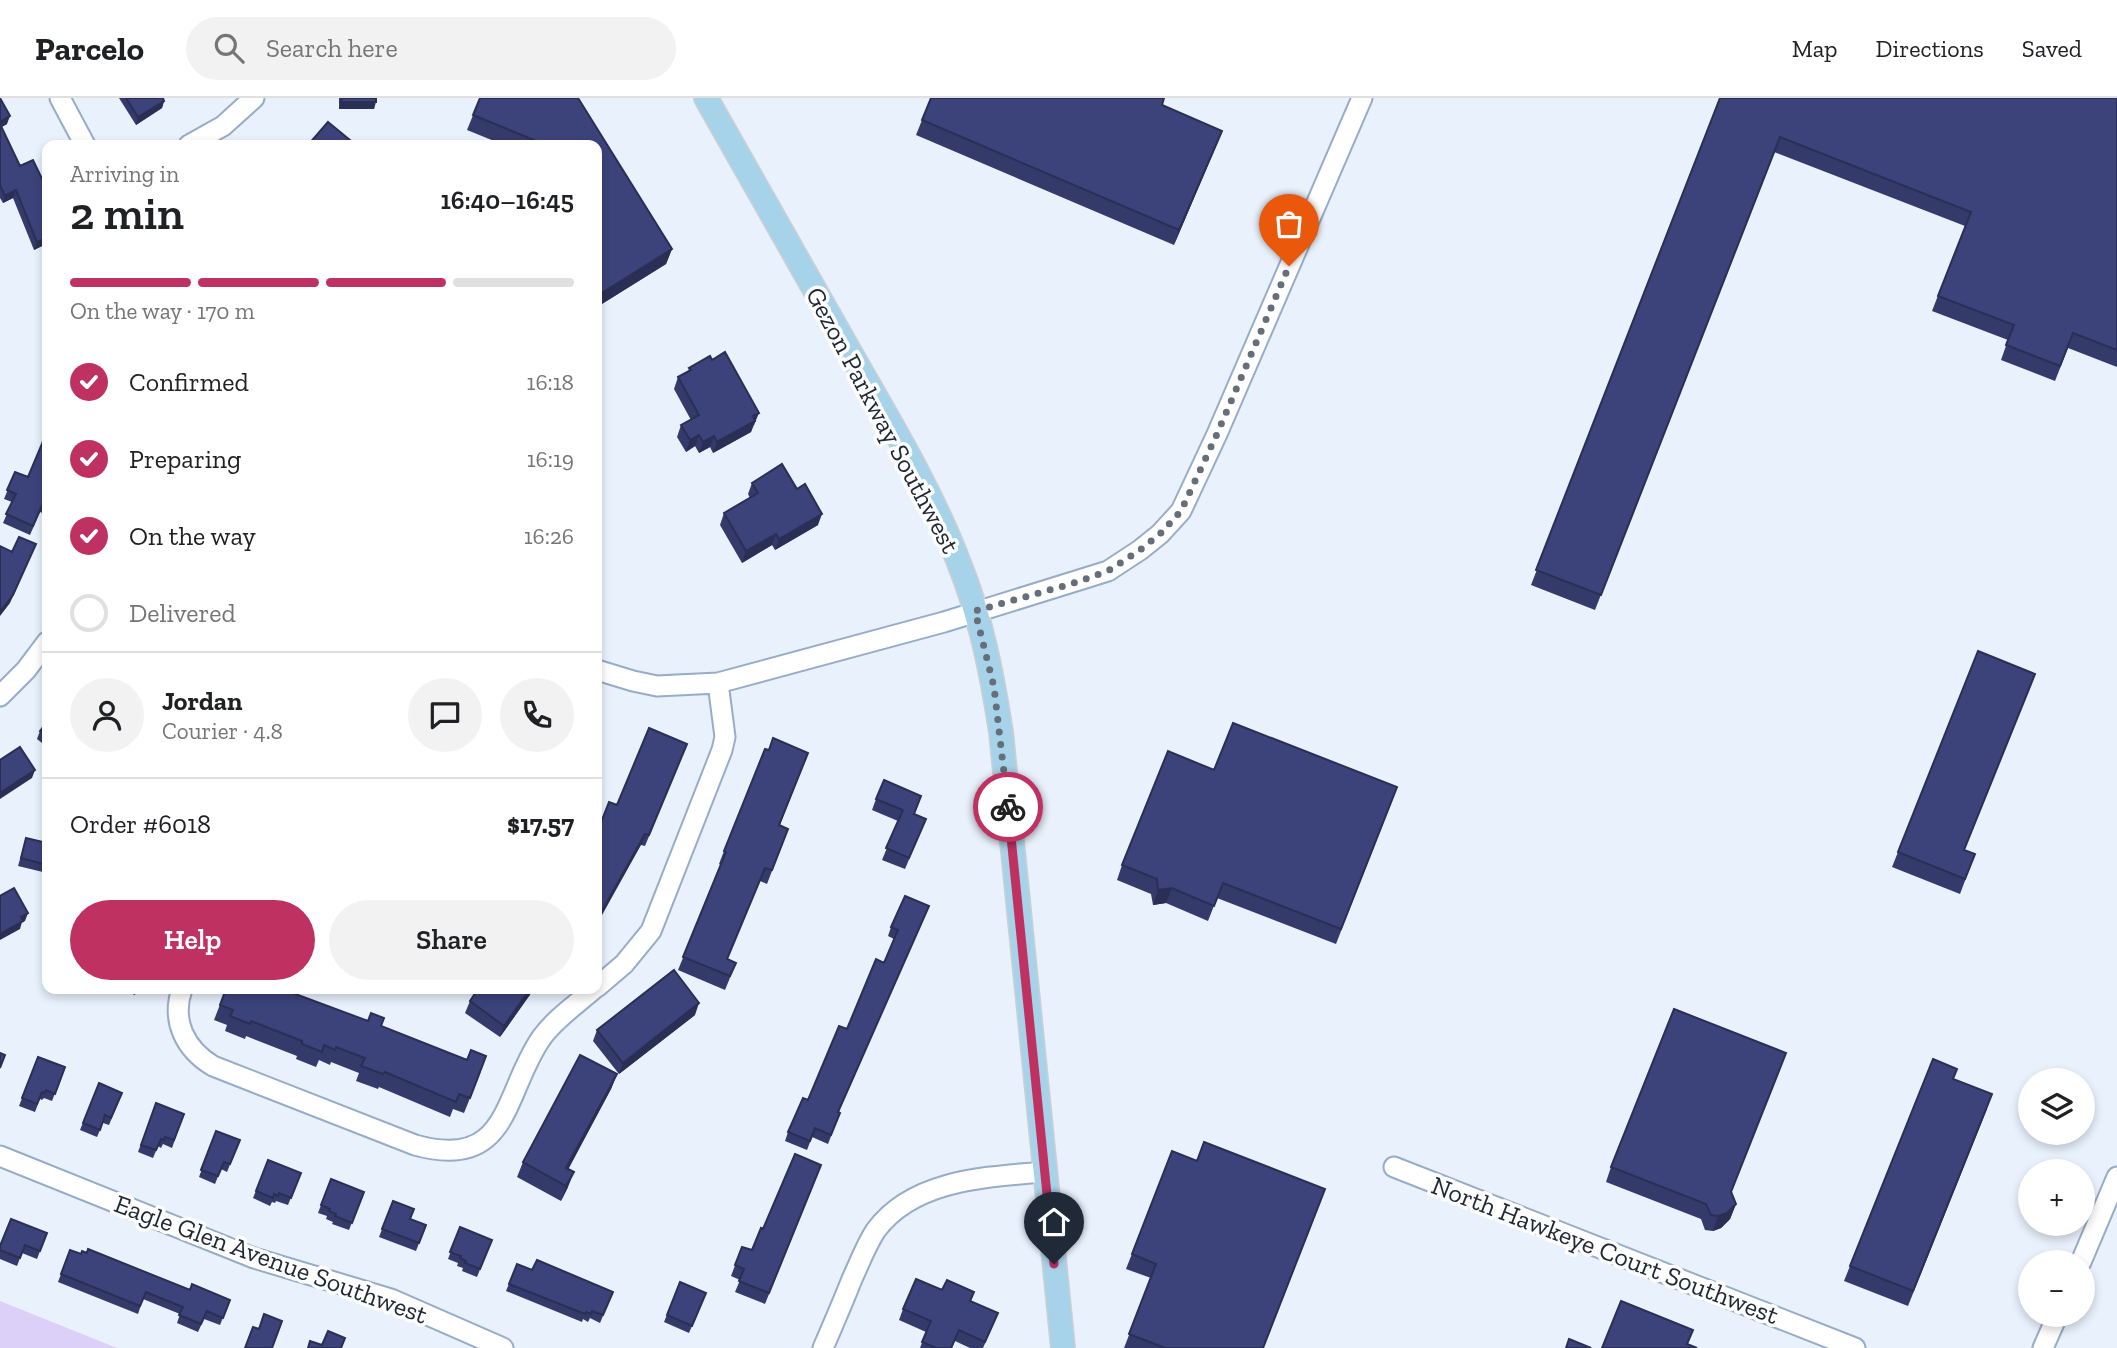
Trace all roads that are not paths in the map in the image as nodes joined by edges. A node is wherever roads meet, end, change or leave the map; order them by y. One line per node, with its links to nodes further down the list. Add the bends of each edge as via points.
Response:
1 (60, 98): 5 (street)
2 (254, 98): 6 (street, via 223,126)
3 (706, 98): 7 (main road, Gezon Parkway Southwest, via 899,440 945,530)
4 (1362, 98): 7 (street, via 1181,511 1160,534 1108,571)
5 (82, 140)
6 (198, 140)
7 (975, 611): 10 (street); 17 (main road, Gezon Parkway Southwest, via 1001,732)
8 (42, 649): 11 (street)
9 (602, 671): 10 (street, via 657,686)
10 (718, 683): 12 (street, via 722,750 665,898 644,941)
11 (0, 696)
12 (602, 983)
13 (181, 994): 14 (street, via 181,1030 189,1046 213,1066 415,1145 446,1151 472,1146 491,1133 541,1037)
14 (589, 994)
15 (0, 1156): 21 (street, Eagle Glen Avenue Southwest, via 254,1258 391,1299)
16 (1394, 1167): 24 (street, North Hawkeye Court Southwest)
17 (1044, 1172): 22 (street, via 986,1177 936,1189 898,1209 877,1229 865,1250); 23 (main road, Gezon Parkway Southwest)
18 (2117, 1177): 19 (street)
19 (2086, 1250)
20 (2052, 1327): 25 (street)
21 (503, 1348)
22 (823, 1348)
23 (1063, 1348)
24 (1855, 1348)
25 (2043, 1348)

